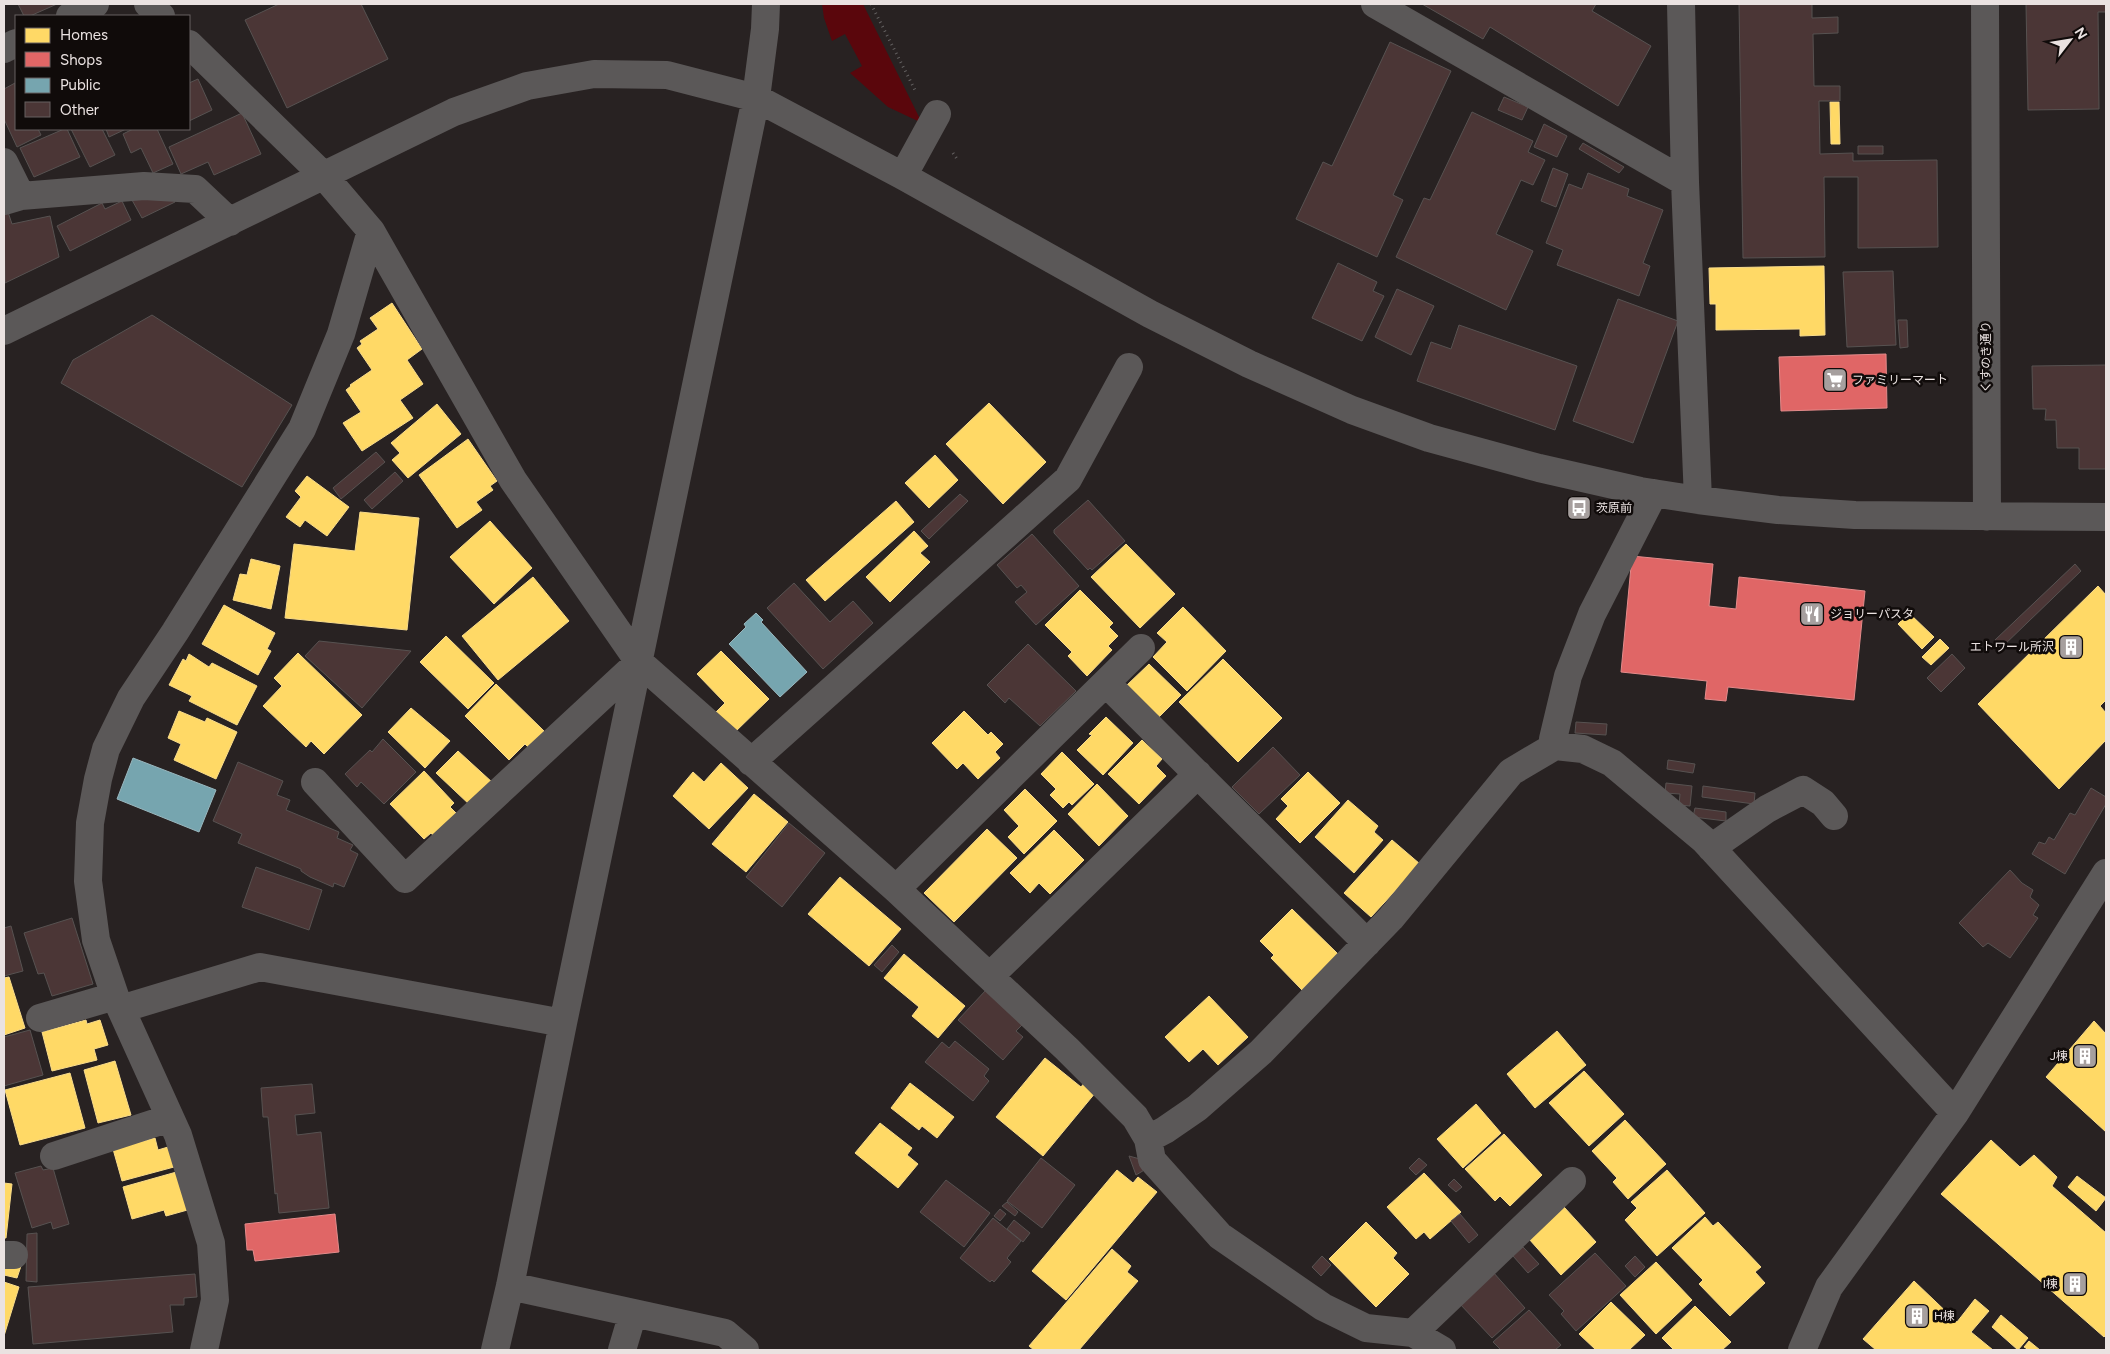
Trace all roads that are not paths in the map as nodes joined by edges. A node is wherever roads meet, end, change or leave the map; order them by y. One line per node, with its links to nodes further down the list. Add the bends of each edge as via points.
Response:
1 (95, 4): 7 (street)
2 (148, 4): 8 (street)
3 (766, 4): 10 (street)
4 (1375, 4): 15 (street)
5 (1681, 4): 15 (street)
6 (1985, 4): 23 (street, くすのき通り)
7 (72, 15)
8 (160, 15)
9 (190, 45): 13 (street)
10 (756, 98): 13 (street, via 667,75 594,74 527,86 454,112); 14 (street); 26 (street)
11 (935, 119): 14 (street)
12 (4, 162): 16 (street)
13 (325, 176): 17 (street); 18 (street)
14 (903, 176): 21 (street, via 1150,314 1249,364 1352,410 1429,438 1539,468)
15 (1685, 182): 22 (street)
16 (13, 198): 17 (street, via 144,186 195,189)
17 (230, 222): 19 (street)
18 (371, 231): 26 (street, via 513,480); 38 (street, via 341,334 302,429 131,698 106,749 90,823 88,881 96,940)
19 (4, 331)
20 (1129, 367): 29 (street, via 1068,479)
21 (1654, 493): 22 (street); 28 (street, via 1589,623 1568,676 1553,739)
22 (1698, 500): 23 (street, via 1855,515)
23 (1987, 518): 24 (street)
24 (2106, 518)
25 (1141, 648): 27 (street)
26 (639, 662): 29 (street); 31 (street, via 405,879); 40 (street)
27 (1106, 683): 30 (street); 35 (street)
28 (1555, 746): 33 (street, via 1583,749 1612,763); 36 (street, via 1511,772 1392,918)
29 (751, 762): 35 (street)
30 (1198, 774): 36 (street); 37 (street)
31 (315, 782)
32 (1834, 816): 33 (street, via 1823,803 1802,790)
33 (1711, 848): 41 (street)
34 (2106, 873): 41 (street)
35 (896, 889): 37 (street)
36 (1367, 943): 43 (street, via 1261,1052 1197,1108)
37 (990, 976): 43 (street, via 1135,1117)
38 (118, 1003): 39 (street); 40 (street, via 260,967); 42 (street)
39 (40, 1018)
40 (563, 1023): 46 (street)
41 (1955, 1113): 54 (street, via 1829,1287)
42 (170, 1118): 44 (street); 49 (street, via 211,1243 215,1300)
43 (1148, 1139): 48 (street, via 1152,1160 1220,1236 1323,1307 1366,1328)
44 (54, 1156)
45 (1572, 1181): 48 (street)
46 (510, 1286): 47 (street); 50 (street)
47 (632, 1313): 51 (street); 52 (street, via 724,1333)
48 (1412, 1333): 53 (street)
49 (204, 1350)
50 (495, 1350)
51 (622, 1350)
52 (745, 1350)
53 (1442, 1350)
54 (1802, 1350)

